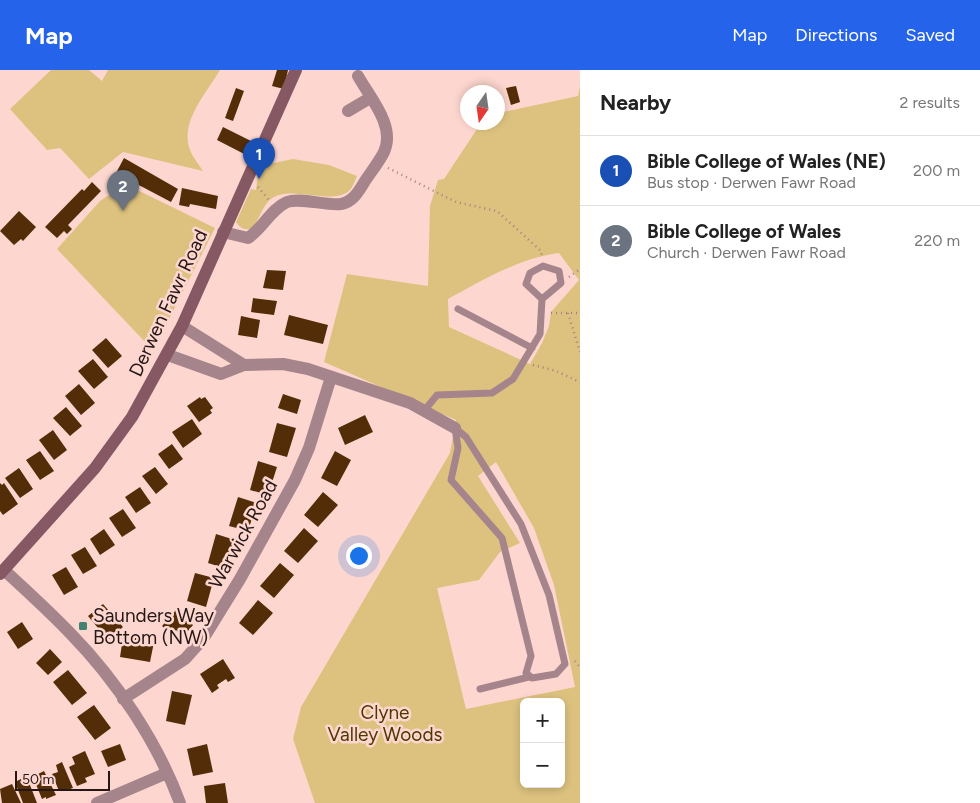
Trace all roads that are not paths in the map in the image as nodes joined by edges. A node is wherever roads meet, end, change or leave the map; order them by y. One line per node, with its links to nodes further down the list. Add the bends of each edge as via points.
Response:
1 (296, 70): 5 (main road, Derwen Fawr Road)
2 (358, 76): 3 (street)
3 (370, 98): 4 (street); 5 (street, via 388,128 388,138 384,152 351,200 341,204 289,201 276,208 259,231 248,238)
4 (348, 111)
5 (223, 232): 8 (main road, Derwen Fawr Road)
6 (542, 299): 6 (lane, via 560,283 559,271 543,266 530,273 526,284); 9 (lane, via 540,334)
7 (458, 309): 9 (lane)
8 (182, 326): 10 (main road, Derwen Fawr Road); 11 (street)
9 (532, 348): 13 (lane, via 513,380 492,394 437,395)
10 (168, 355): 11 (street, via 221,374); 15 (main road, Derwen Fawr Road, via 132,417 95,468)
11 (244, 365): 12 (street, via 283,364)
12 (331, 377): 13 (street, via 410,403); 18 (street, Warwick Road, via 309,448 295,480 203,639 185,659)
13 (424, 411): 14 (street)
14 (454, 428): 16 (lane, via 458,448 451,480 502,538 531,656 526,673); 16 (lane, via 466,437 521,524 549,595 565,664 556,674)
15 (2, 572): 18 (street, via 72,634)
16 (529, 677): 17 (lane)
17 (480, 689)
18 (123, 699): 19 (street, via 150,738)
19 (167, 773): 20 (street); 21 (street)
20 (97, 803)
21 (180, 803)

